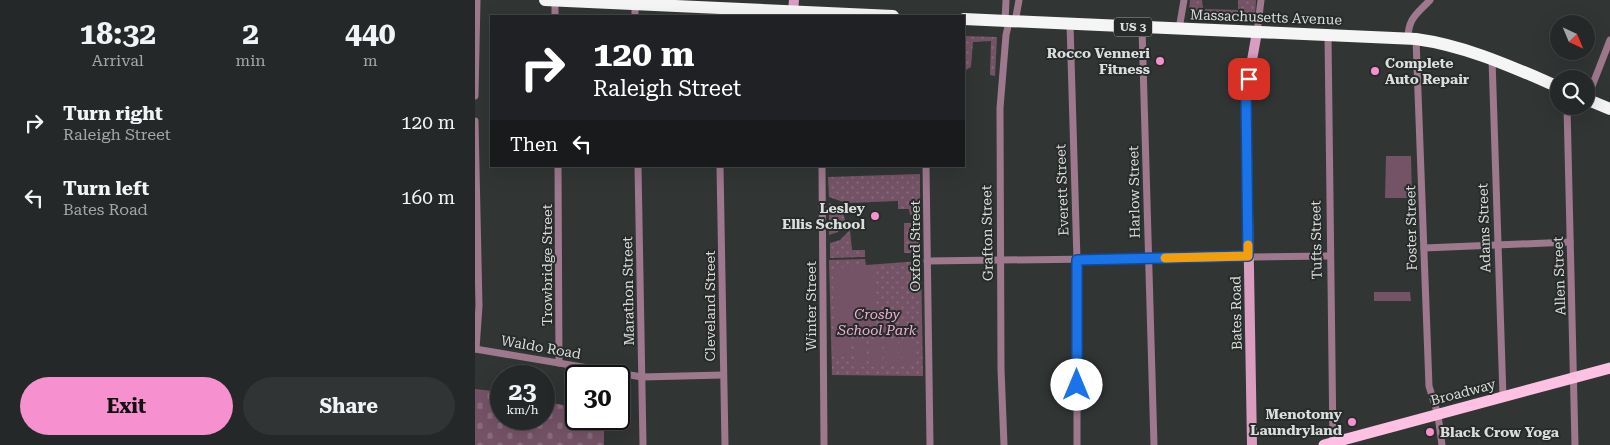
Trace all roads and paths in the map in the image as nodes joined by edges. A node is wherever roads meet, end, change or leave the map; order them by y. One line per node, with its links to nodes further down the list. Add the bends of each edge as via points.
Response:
1 (477, 0): 29 (street)
2 (545, 0): 8 (highway)
3 (1006, 0): 18 (street)
4 (1019, 0): 18 (street)
5 (1183, 0): 21 (street)
6 (1261, 0): 22 (street)
7 (1430, 0): 24 (street, Foster Street, via 1411,19 1408,26)
8 (555, 1): 9 (highway); 15 (street)
9 (596, 1): 13 (highway)
10 (668, 3): 13 (highway); 14 (highway)
11 (743, 5): 12 (highway); 14 (highway)
12 (793, 6): 16 (highway)
13 (635, 11)
14 (719, 12)
15 (555, 15)
16 (821, 15)
17 (965, 19): 18 (highway, Massachusetts Avenue / US 3)
18 (1010, 22): 19 (highway, Massachusetts Avenue / US 3); 45 (street, Grafton Street, via 1000,108)
19 (1070, 24): 20 (highway, Massachusetts Avenue / US 3); 46 (street, Everett Street)
20 (1142, 28): 21 (highway, Massachusetts Avenue / US 3); 44 (street, Harlow Street)
21 (1179, 29): 22 (highway, Massachusetts Avenue / US 3)
22 (1257, 32): 23 (highway, Massachusetts Avenue / US 3); 42 (street, Bates Road, via 1246,94)
23 (1327, 35): 24 (highway, Massachusetts Avenue / US 3); 43 (street, Tufts Street)
24 (1412, 39): 26 (highway, Massachusetts Avenue / US 3, via 1452,46); 41 (street, Foster Street)
25 (1610, 40): 27 (street)
26 (1492, 59): 28 (highway, Massachusetts Avenue / US 3); 40 (street, Adams Street)
27 (1595, 78)
28 (1550, 83)
29 (475, 96)
30 (1595, 102): 31 (highway)
31 (1610, 109)
32 (1567, 115): 39 (street, Allen Street)
33 (475, 121): 48 (street, via 479,306)
34 (558, 167): 49 (street, Trowbridge Street)
35 (638, 167): 52 (street, Marathon Street)
36 (720, 167): 51 (street, Cleveland Street)
37 (822, 167): 59 (street, Winter Street)
38 (926, 167): 47 (street, Oxford Street)
39 (1570, 242): 40 (street); 53 (street, Allen Street)
40 (1497, 245): 41 (street); 54 (street, Adams Street)
41 (1424, 248): 55 (street, Foster Street, via 1429,386)
42 (1248, 256): 43 (street); 44 (street); 64 (street, Bates Road)
43 (1329, 256): 56 (street, Tufts Street)
44 (1148, 258): 46 (street); 63 (street, Harlow Street)
45 (1000, 260): 46 (street); 47 (street); 61 (street, Grafton Street)
46 (1077, 260): 62 (street, Everett Street)
47 (927, 261): 60 (street, Oxford Street)
48 (476, 349): 49 (street, Waldo Road)
49 (559, 364): 52 (street, Waldo Road)
50 (1610, 368): 53 (main road, Broadway)
51 (723, 375): 52 (street, Waldo Road); 58 (street, Cleveland Street)
52 (642, 377): 57 (street, Marathon Street)
53 (1574, 378): 54 (main road, Broadway); 66 (street, Allen Street)
54 (1503, 397): 55 (main road, Broadway)
55 (1438, 415): 56 (main road, Broadway); 65 (street, Foster Street)
56 (1329, 444)
57 (643, 445)
58 (725, 445)
59 (824, 445)
60 (930, 445)
61 (1004, 445)
62 (1077, 445)
63 (1154, 445)
64 (1252, 445)
65 (1442, 445)
66 (1575, 445)

